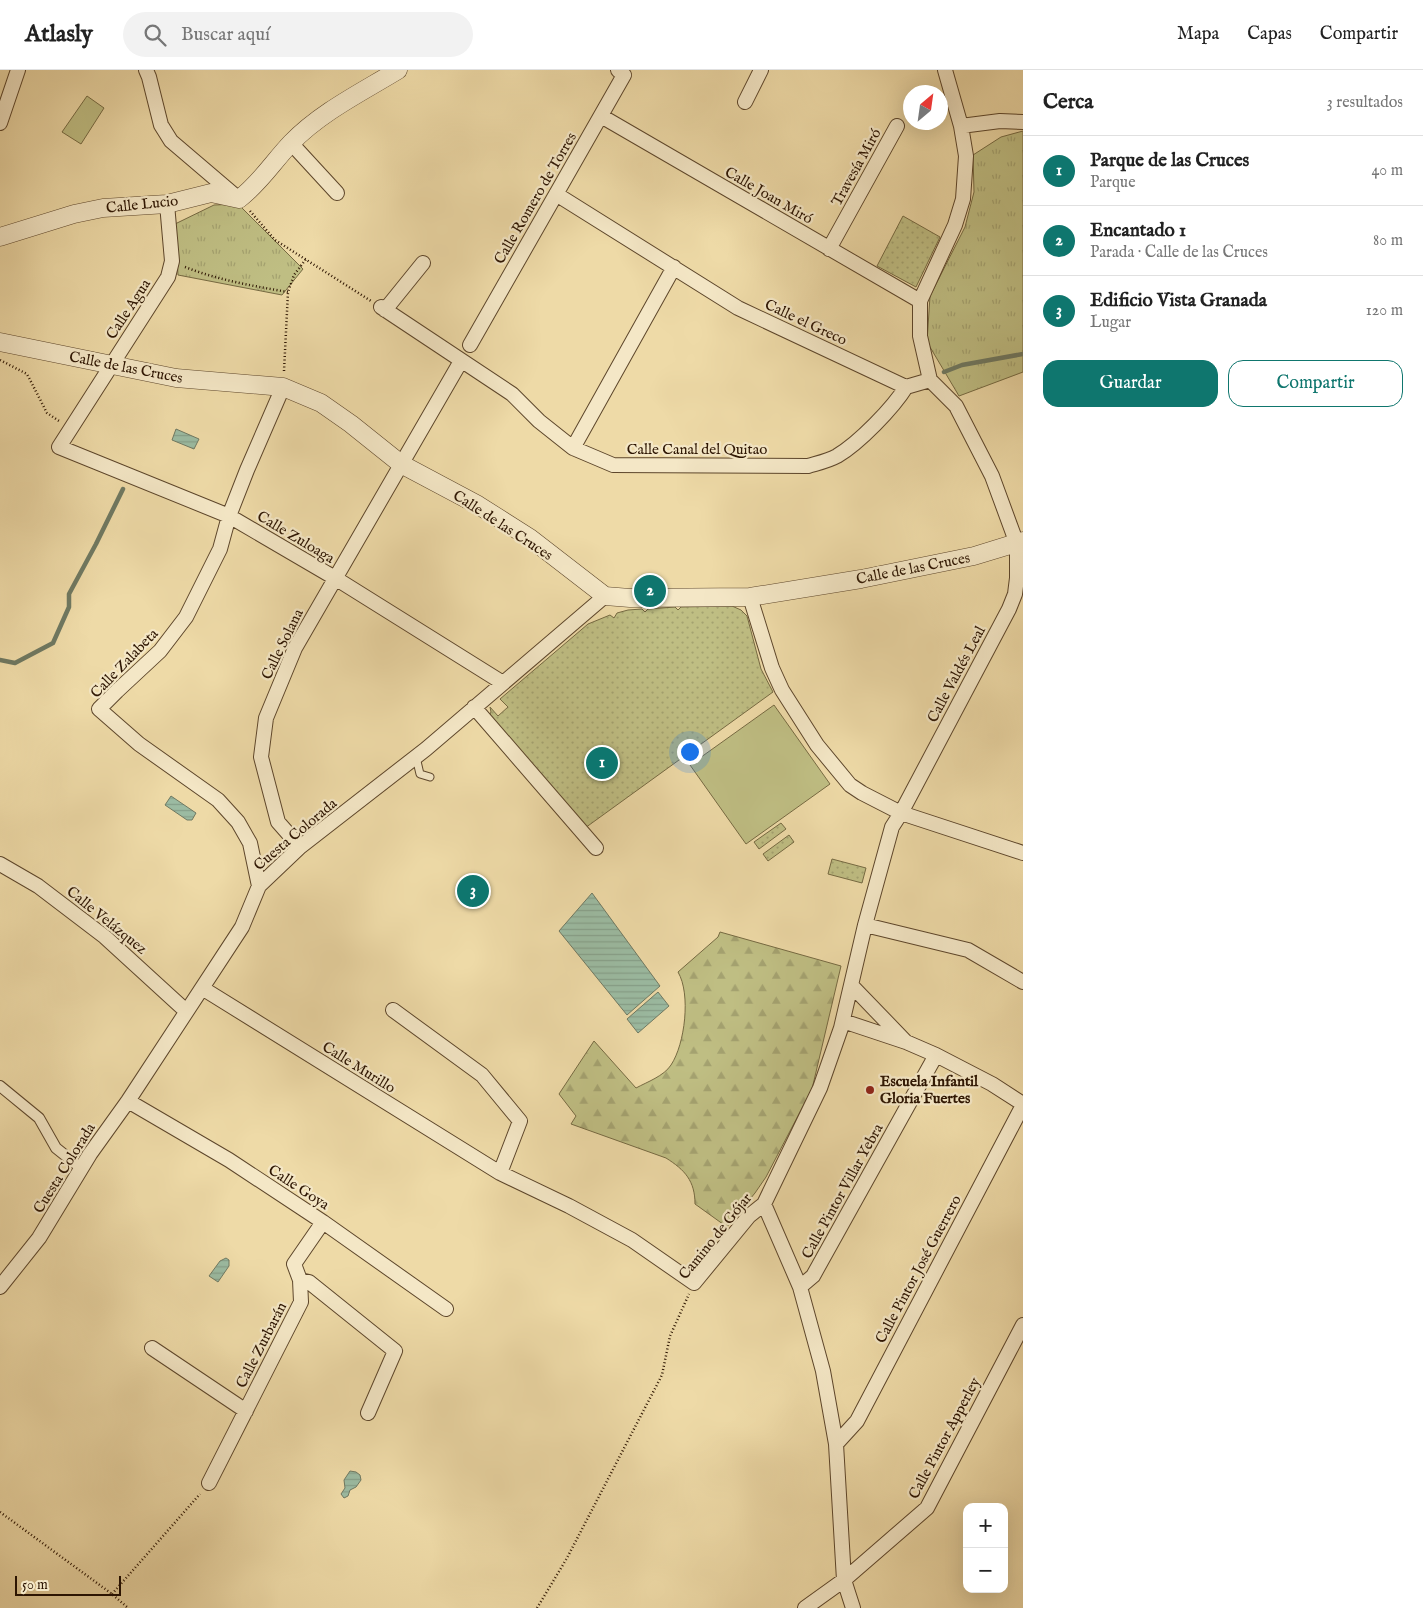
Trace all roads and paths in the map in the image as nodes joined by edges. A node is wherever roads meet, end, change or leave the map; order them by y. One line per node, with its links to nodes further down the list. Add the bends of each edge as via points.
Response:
1 (18, 70): 10 (street)
2 (146, 70): 16 (street, via 161,125 171,141)
3 (398, 70): 13 (street, via 321,117)
4 (618, 70): 8 (street, Calle Romero de Torres, via 624,75)
5 (761, 70): 7 (street)
6 (945, 70): 12 (street)
7 (745, 102)
8 (601, 116): 15 (street, Calle Romero de Torres); 19 (street, Calle Joan Miró)
9 (1023, 122): 12 (street)
10 (0, 123)
11 (896, 126): 19 (street, Travesía Miró)
12 (961, 126): 26 (street, via 966,156 963,199 955,225)
13 (291, 143): 14 (street); 16 (street, via 253,188)
14 (337, 193)
15 (556, 194): 23 (street, Calle el Greco); 28 (street, Calle Romero de Torres)
16 (239, 199): 17 (street, Calle Lucio, via 211,193); 20 (path, via 275,240)
17 (167, 204): 18 (street, Calle Lucio, via 103,208); 21 (street, Calle Agua)
18 (0, 237)
19 (828, 249): 26 (street, Calle Joan Miró)
20 (306, 259): 24 (path, via 294,274); 25 (path)
21 (172, 261): 24 (path, via 201,273); 31 (street, Calle Agua, via 168,277)
22 (423, 263): 30 (street, Calle Canal del Quitao, via 383,309)
23 (674, 267): 33 (street, Calle el Greco, via 738,308); 37 (street)
24 (288, 292): 34 (path)
25 (367, 299)
26 (920, 301): 32 (street, via 920,336)
27 (0, 342): 31 (street, Calle de las Cruces)
28 (470, 345)
29 (0, 360): 35 (path, via 27,374 47,413)
30 (461, 361): 37 (street, Calle Canal del Quitao, via 512,394 539,422); 38 (street)
31 (111, 364): 34 (street, Calle de las Cruces, via 176,378); 35 (street, Calle Agua)
32 (930, 380): 33 (street); 40 (street, via 956,406 992,476)
33 (906, 387): 37 (street, Calle Canal del Quitao, via 864,434 839,455 808,466 613,465)
34 (283, 388): 38 (street, Calle de las Cruces, via 321,403); 39 (street, Calle Zalabeta)
35 (70, 428): 36 (street, Calle Agua)
36 (59, 447): 39 (street, Calle Zuloaga)
37 (573, 448)
38 (401, 464): 41 (street, Calle Solana); 42 (street, Calle de las Cruces, via 478,505 530,538)
39 (229, 516): 41 (street, Calle Zuloaga); 53 (street, Calle Zalabeta, via 220,549 186,617 160,651 99,709 139,744 218,800 238,822 250,843)
40 (1020, 543): 43 (street, Calle de las Cruces, via 861,580); 48 (street, Calle Valdés Leal, via 1015,594 1009,609)
41 (335, 578): 44 (street, Calle Zuloaga); 49 (street, Calle Solana, via 295,648 266,718 262,757 278,822)
42 (605, 596): 43 (street, Calle de las Cruces); 44 (street, Cuesta Colorada)
43 (750, 597): 48 (street, via 772,668 816,745 850,785)
44 (503, 683): 45 (street, Cuesta Colorada)
45 (474, 707): 46 (street, Cuesta Colorada); 50 (street)
46 (416, 757): 47 (lane, via 420,774); 49 (street, Cuesta Colorada)
47 (430, 777)
48 (901, 813): 51 (street); 54 (street, Camino de Gójar, via 892,826)
49 (300, 847): 53 (street, Cuesta Colorada)
50 (596, 848)
51 (1023, 852)
52 (0, 864): 59 (street, Calle Velázquez, via 38,886 105,937)
53 (258, 886): 57 (street, Cuesta Colorada, via 242,927)
54 (866, 925): 55 (street, via 968,950); 56 (street, Camino de Gójar)
55 (1023, 982)
56 (852, 986): 60 (street, Camino de Gójar); 61 (street)
57 (202, 988): 59 (street, Cuesta Colorada); 69 (street, Calle Murillo)
58 (393, 1010): 69 (street, via 482,1075 520,1121)
59 (186, 1011): 66 (street, Cuesta Colorada)
60 (843, 1021): 62 (street); 70 (street, Camino de Gójar, via 820,1088)
61 (886, 1021): 62 (street); 63 (street)
62 (873, 1032): 63 (street)
63 (906, 1042): 64 (street)
64 (936, 1054): 67 (street); 75 (street, Calle Pintor Villar Yebra, via 813,1276)
65 (0, 1086): 68 (street, via 39,1118 56,1148)
66 (128, 1102): 68 (street, Cuesta Colorada); 71 (street, Calle Goya, via 229,1160)
67 (1023, 1104): 81 (street, Calle Pintor José Guerrero, via 857,1421)
68 (81, 1168): 74 (street, Cuesta Colorada, via 39,1238)
69 (500, 1173): 73 (street, Calle Murillo, via 632,1240)
70 (764, 1204): 73 (street, Camino de Gójar, via 749,1216); 75 (street)
71 (323, 1222): 72 (street, Calle Zurbarán, via 294,1264); 76 (street, Calle Goya)
72 (300, 1280): 79 (street, Calle Zurbarán, via 301,1302); 80 (street, via 309,1282 395,1351)
73 (694, 1283): 87 (path, Camino de Gójar, via 670,1336 662,1375 567,1558)
74 (0, 1287)
75 (800, 1287): 81 (street, via 822,1371)
76 (446, 1309)
77 (1023, 1325): 84 (street, Calle Pintor Apperley, via 927,1508)
78 (152, 1348): 79 (street)
79 (246, 1411): 82 (street, Calle Zurbarán)
80 (368, 1413)
81 (836, 1444): 84 (street)
82 (209, 1483): 85 (path)
83 (0, 1512): 85 (path)
84 (844, 1580): 88 (street, Calle Pintor Apperley); 89 (street)
85 (112, 1594): 86 (path)
86 (128, 1608)
87 (537, 1608)
88 (805, 1608)
89 (853, 1608)

